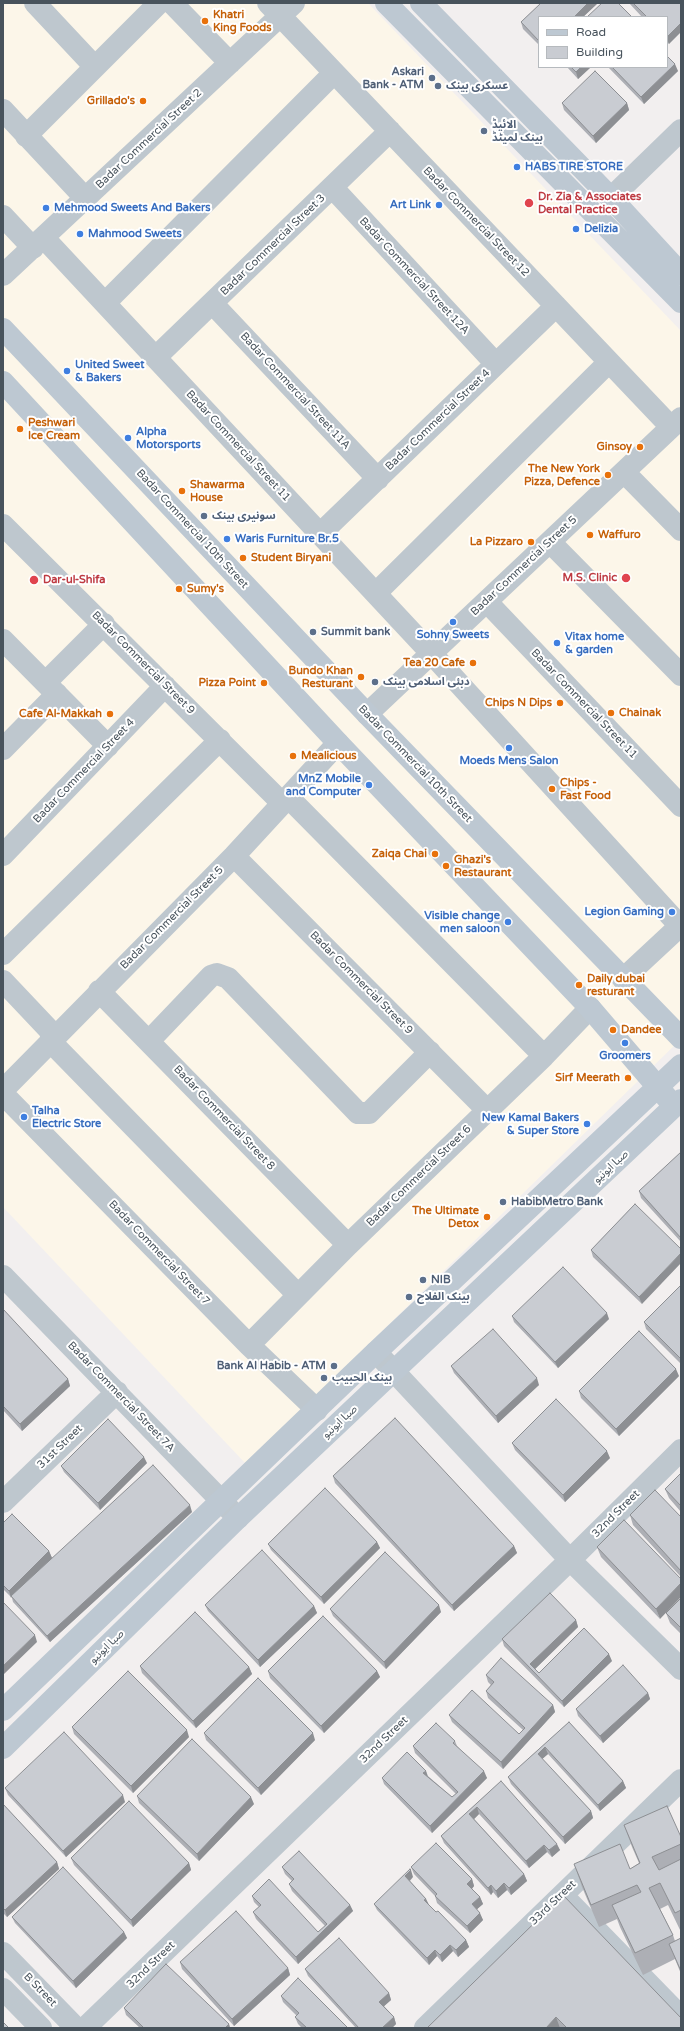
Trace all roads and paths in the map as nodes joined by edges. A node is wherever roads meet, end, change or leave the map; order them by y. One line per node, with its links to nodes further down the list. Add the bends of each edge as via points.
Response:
1 (35, 3): 8 (street)
2 (159, 3): 8 (street)
3 (172, 3): 7 (street)
4 (386, 3): 21 (main road)
5 (421, 3): 15 (main road)
6 (281, 7): 7 (street, Badar Commercial Street 2); 9 (street, Badar Commercial Street 12)
7 (230, 63): 16 (street, Badar Commercial Street 2)
8 (96, 67): 13 (street)
9 (334, 72): 12 (street, Badar Commercial Street 12); 22 (street)
10 (3, 110): 13 (street)
11 (681, 130): 15 (street)
12 (390, 131): 14 (street, Badar Commercial Street 3); 24 (street, Badar Commercial Street 12)
13 (26, 136): 16 (street)
14 (332, 187): 23 (street, Badar Commercial Street 3); 28 (street, Badar Commercial Street 12A)
15 (611, 198): 19 (main road)
16 (86, 199): 18 (street, Badar Commercial Street 2)
17 (3, 216): 18 (street, Badar Commercial Street 11)
18 (39, 243): 20 (street, Badar Commercial Street 2); 22 (street, Badar Commercial Street 11)
19 (681, 274)
20 (3, 275)
21 (681, 302)
22 (105, 303): 26 (street, Badar Commercial Street 11)
23 (212, 303): 26 (street, Badar Commercial Street 3); 32 (street, Badar Commercial Street 11A)
24 (556, 306): 27 (street, Badar Commercial Street 12); 28 (street, Badar Commercial Street 4)
25 (3, 329): 45 (main road, Badar Commercial 10th Street)
26 (156, 357): 35 (street, Badar Commercial Street 11)
27 (609, 362): 30 (street, Badar Commercial Street 12); 37 (street)
28 (496, 364): 32 (street, Badar Commercial Street 4)
29 (3, 382): 48 (main road)
30 (678, 423): 31 (street, Badar Commercial Street 5)
31 (624, 472): 34 (street); 36 (street, Badar Commercial Street 5)
32 (378, 479): 35 (street, Badar Commercial Street 4)
33 (3, 525): 39 (street, Badar Commercial Street 9)
34 (681, 530)
35 (320, 534): 37 (street, Badar Commercial Street 11)
36 (550, 542): 38 (street, Badar Commercial Street 5); 42 (street)
37 (376, 593): 41 (street, Badar Commercial Street 11)
38 (487, 602): 41 (street, Badar Commercial Street 5); 51 (street, Badar Commercial Street 11)
39 (104, 624): 43 (street, Badar Commercial Street 9); 44 (street)
40 (3, 640): 44 (street)
41 (432, 654): 45 (street, Badar Commercial Street 5); 54 (street, Badar Commercial Street 11)
42 (681, 675)
43 (166, 686): 46 (street, Badar Commercial Street 9); 49 (street, Badar Commercial Street 4)
44 (52, 688): 47 (street); 49 (street)
45 (367, 714): 56 (main road, Badar Commercial 10th Street)
46 (220, 740): 50 (street, Badar Commercial Street 9); 55 (street)
47 (5, 743)
48 (338, 743): 50 (street, Badar Commercial Street 5); 59 (main road)
49 (108, 746): 52 (street, Badar Commercial Street 4)
50 (285, 800): 53 (street, Badar Commercial Street 5); 64 (street, Badar Commercial Street 9)
51 (681, 806)
52 (3, 855)
53 (234, 856): 58 (street, Badar Commercial Street 5); 63 (street, Badar Commercial Street 9)
54 (680, 925): 56 (street)
55 (3, 954)
56 (623, 979): 60 (main road, Badar Commercial 10th Street)
57 (3, 981): 61 (street)
58 (100, 990): 61 (street, Badar Commercial Street 5); 62 (street, Badar Commercial Street 8)
59 (590, 1008): 64 (street, Badar Commercial Street 6); 66 (main road)
60 (681, 1038)
61 (52, 1039): 67 (street, Badar Commercial Street 5); 73 (street)
62 (149, 1041): 63 (street, via 212,976 217,974 228,978 358,1113 369,1113); 71 (street, Badar Commercial Street 8)
63 (430, 1052): 70 (street, Badar Commercial Street 9)
64 (544, 1056): 70 (street, Badar Commercial Street 6)
65 (681, 1065): 66 (main road)
66 (657, 1086): 69 (main road); 75 (main road)
67 (3, 1090)
68 (3, 1094): 74 (street, Badar Commercial Street 7)
69 (678, 1103): 76 (main road, صبا ایونیو)
70 (488, 1111): 71 (street, Badar Commercial Street 6)
71 (348, 1245): 73 (street, Badar Commercial Street 6)
72 (3, 1276): 77 (street, Badar Commercial Street 7A)
73 (298, 1295): 74 (street, Badar Commercial Street 6)
74 (249, 1345): 78 (street, Badar Commercial Street 7)
75 (376, 1352): 76 (street); 78 (main road)
76 (394, 1371): 82 (main road, صبا ایونیو); 83 (street)
77 (117, 1392): 80 (street, Badar Commercial Street 7A); 81 (street, 31st Street)
78 (317, 1410): 80 (main road)
79 (681, 1450): 83 (street, 32nd Street)
80 (222, 1500): 82 (street, Badar Commercial Street 7A); 85 (main road)
81 (3, 1502)
82 (238, 1518): 86 (main road, صبا ایونیو)
83 (570, 1560): 84 (street); 94 (street, 32nd Street)
84 (681, 1669)
85 (3, 1710)
86 (3, 1748)
87 (677, 1792): 88 (street, 33rd Street)
88 (562, 1894): 91 (street); 95 (street, 33rd Street)
89 (3, 1953): 93 (street, B Street)
90 (3, 1989): 92 (street)
91 (681, 2017)
92 (41, 2028)
93 (76, 2028)
94 (85, 2028)
95 (425, 2028)

